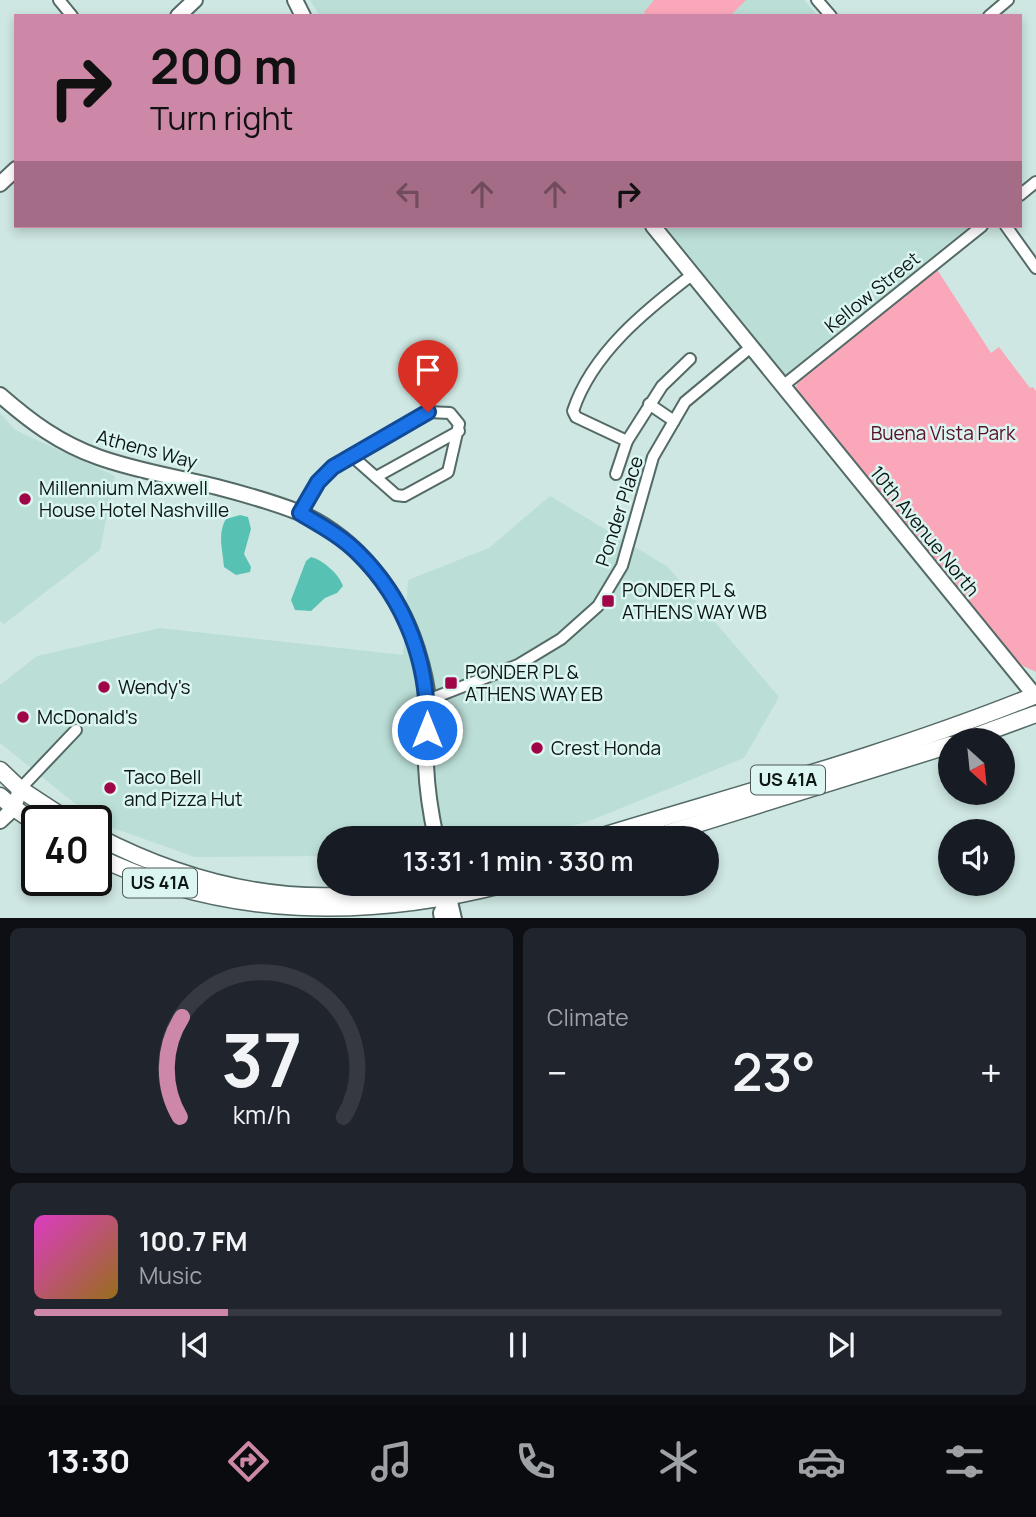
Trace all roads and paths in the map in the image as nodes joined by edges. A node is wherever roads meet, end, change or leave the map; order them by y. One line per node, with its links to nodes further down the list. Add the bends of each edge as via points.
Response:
1 (59, 0): 5 (street)
2 (195, 0): 6 (street)
3 (817, 0): 7 (street)
4 (1008, 0): 8 (street)
5 (70, 14)
6 (180, 14)
7 (829, 14)
8 (991, 14)
9 (14, 171): 11 (street)
10 (1036, 182): 12 (street)
11 (0, 184)
12 (1022, 193)
13 (655, 228): 17 (street, 10th Avenue North)
14 (980, 228): 20 (street, Kellow Street)
15 (1007, 228): 16 (street)
16 (1036, 268)
17 (693, 274): 18 (street, 10th Avenue North); 25 (street, via 655,304 602,360 573,411 576,417)
18 (751, 347): 20 (street, 10th Avenue North); 23 (street, Ponder Place, via 685,402)
19 (690, 359): 22 (street)
20 (784, 385): 30 (street, 10th Avenue North)
21 (0, 395): 29 (street, Athens Way, via 43,431 100,458)
22 (649, 404): 23 (street); 25 (street)
23 (674, 421): 31 (street, Ponder Place, via 653,457 622,566 597,606 561,639 518,665)
24 (459, 431): 26 (street, via 450,412 434,410); 28 (street); 28 (street, via 448,472 404,496 396,495)
25 (627, 441): 27 (street)
26 (353, 457): 28 (street); 29 (street, via 318,482)
27 (616, 474)
28 (376, 477)
29 (300, 513): 31 (street, Athens Way, via 357,551 387,587 409,626)
30 (1036, 696): 44 (main road, US 41A, via 958,725)
31 (428, 700): 43 (street, Athens Way, via 426,768)
32 (1036, 714): 33 (main road)
33 (998, 728)
34 (76, 730): 37 (street)
35 (938, 749): 45 (main road, US 41A)
36 (0, 770): 37 (main road)
37 (20, 789): 38 (street); 39 (main road); 40 (street)
38 (0, 797): 40 (main road)
39 (44, 805)
40 (14, 808): 41 (main road); 42 (street)
41 (21, 813)
42 (0, 821)
43 (434, 826)
44 (635, 826)
45 (690, 826)
46 (112, 844): 48 (main road, US 41A, via 178,872 231,886)
47 (112, 863): 49 (main road, US 41A, via 174,888 260,908 331,911 422,904)
48 (317, 895)
49 (437, 896)
50 (446, 896): 52 (street)
51 (448, 896): 53 (street)
52 (442, 918)
53 (454, 918)

